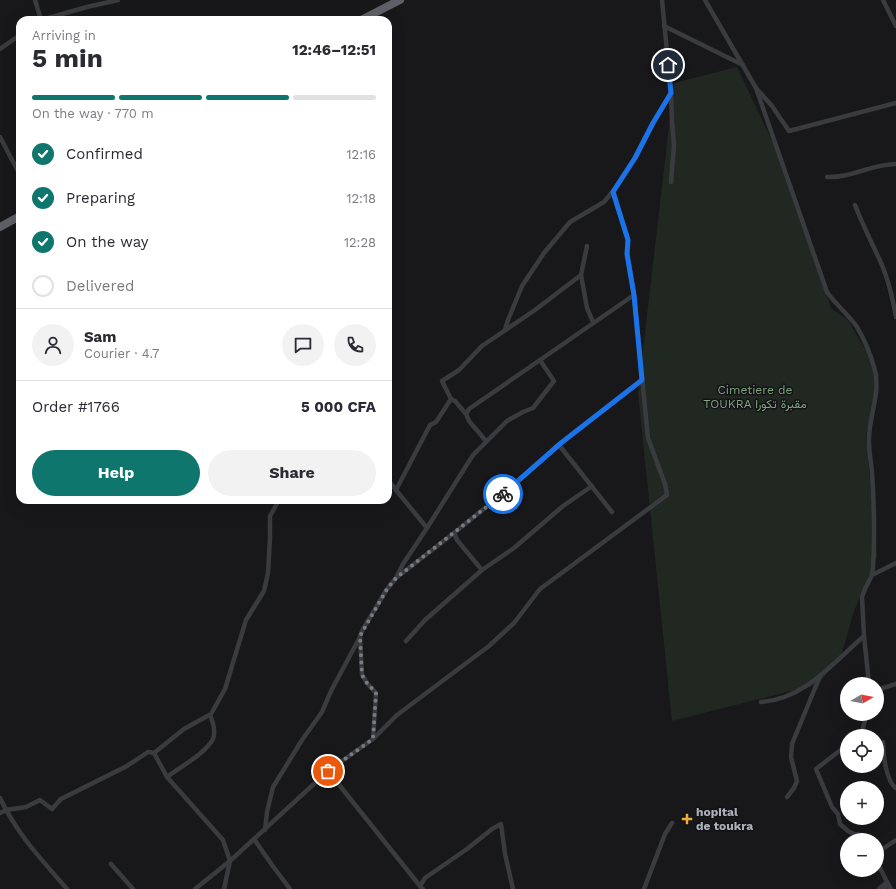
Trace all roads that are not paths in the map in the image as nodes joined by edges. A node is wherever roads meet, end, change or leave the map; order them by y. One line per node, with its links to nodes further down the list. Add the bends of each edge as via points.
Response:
1 (35, 0): 7 (street)
2 (118, 0): 8 (street)
3 (400, 0): 9 (highway)
4 (662, 0): 10 (street)
5 (705, 0): 14 (street)
6 (885, 1): 11 (street)
7 (40, 16)
8 (55, 16)
9 (369, 16)
10 (664, 26): 14 (street); 16 (street)
11 (896, 26)
12 (16, 38): 13 (street)
13 (0, 49)
14 (743, 65): 15 (street)
15 (756, 88): 17 (street, via 789,131); 48 (street, via 827,292 856,327 867,347 877,380 869,441 874,560)
16 (671, 93): 22 (street, via 674,144); 23 (street)
17 (896, 103)
18 (0, 137): 20 (street)
19 (896, 164): 21 (street, via 885,164 849,175)
20 (16, 166)
21 (828, 177)
22 (671, 182)
23 (613, 192): 29 (street, via 628,240 627,254); 32 (street, via 604,202 570,222 544,253 522,286)
24 (855, 205): 30 (street, via 883,267)
25 (16, 218): 26 (highway)
26 (0, 228)
27 (587, 246): 28 (street)
28 (581, 275): 31 (street, via 587,308); 32 (street)
29 (634, 295): 31 (street); 34 (street)
30 (896, 317)
31 (593, 322): 33 (street)
32 (505, 330): 35 (street, via 482,346 459,370 442,381)
33 (540, 360): 36 (street, via 469,409); 37 (street, via 554,381 533,408 507,422)
34 (642, 380): 38 (street); 59 (street, via 648,438 665,484 666,495 540,589 514,623 489,646 397,715)
35 (451, 399): 36 (street); 41 (street, via 436,422 430,426)
36 (466, 414): 37 (street)
37 (486, 441): 44 (street, via 472,455)
38 (559, 445): 40 (street); 45 (street)
39 (392, 485): 41 (street)
40 (592, 486): 43 (street); 47 (street)
41 (396, 490): 44 (street)
42 (277, 504): 61 (street, via 270,516 268,573 264,591 246,620 225,689 211,714 184,729)
43 (612, 512)
44 (427, 528): 49 (street)
45 (454, 533): 47 (street); 49 (street)
46 (896, 563): 48 (street)
47 (482, 570): 52 (street, via 425,620)
48 (872, 575): 51 (street, via 862,597)
49 (396, 578): 50 (street)
50 (360, 636): 59 (street, via 362,675 376,693); 71 (street, via 322,712 273,787)
51 (864, 636): 53 (street); 54 (street)
52 (406, 641)
53 (820, 676): 57 (street, via 793,694); 66 (street, via 792,744 791,757 797,781)
54 (867, 677)
55 (896, 684): 56 (street)
56 (884, 688)
57 (761, 702)
58 (210, 715): 64 (street, via 214,726 213,738 203,750)
59 (373, 739): 63 (street)
60 (840, 750): 72 (street, via 816,769 832,807 838,814 840,824)
61 (154, 753): 64 (street); 68 (street, via 148,752 127,766 61,799 52,809 40,800 26,807)
62 (884, 756): 65 (street, via 890,783)
63 (328, 771): 71 (street); 80 (street)
64 (167, 777): 76 (street, via 223,840)
65 (896, 788)
66 (787, 797)
67 (0, 798): 68 (street)
68 (6, 810): 69 (street); 81 (street, via 33,851)
69 (0, 813)
70 (672, 823): 87 (street, via 665,834)
71 (265, 830): 73 (street)
72 (855, 833)
73 (254, 839): 76 (street); 85 (street)
74 (896, 840): 75 (street)
75 (884, 847)
76 (230, 861): 83 (street); 84 (street)
77 (111, 864): 82 (street)
78 (884, 876): 79 (street)
79 (887, 882): 88 (street); 89 (street); 90 (street)
80 (421, 888): 86 (street, via 425,878 501,824)
81 (67, 889)
82 (133, 889)
83 (195, 889)
84 (224, 889)
85 (290, 889)
86 (513, 889)
87 (644, 889)
88 (879, 889)
89 (885, 889)
90 (891, 889)

